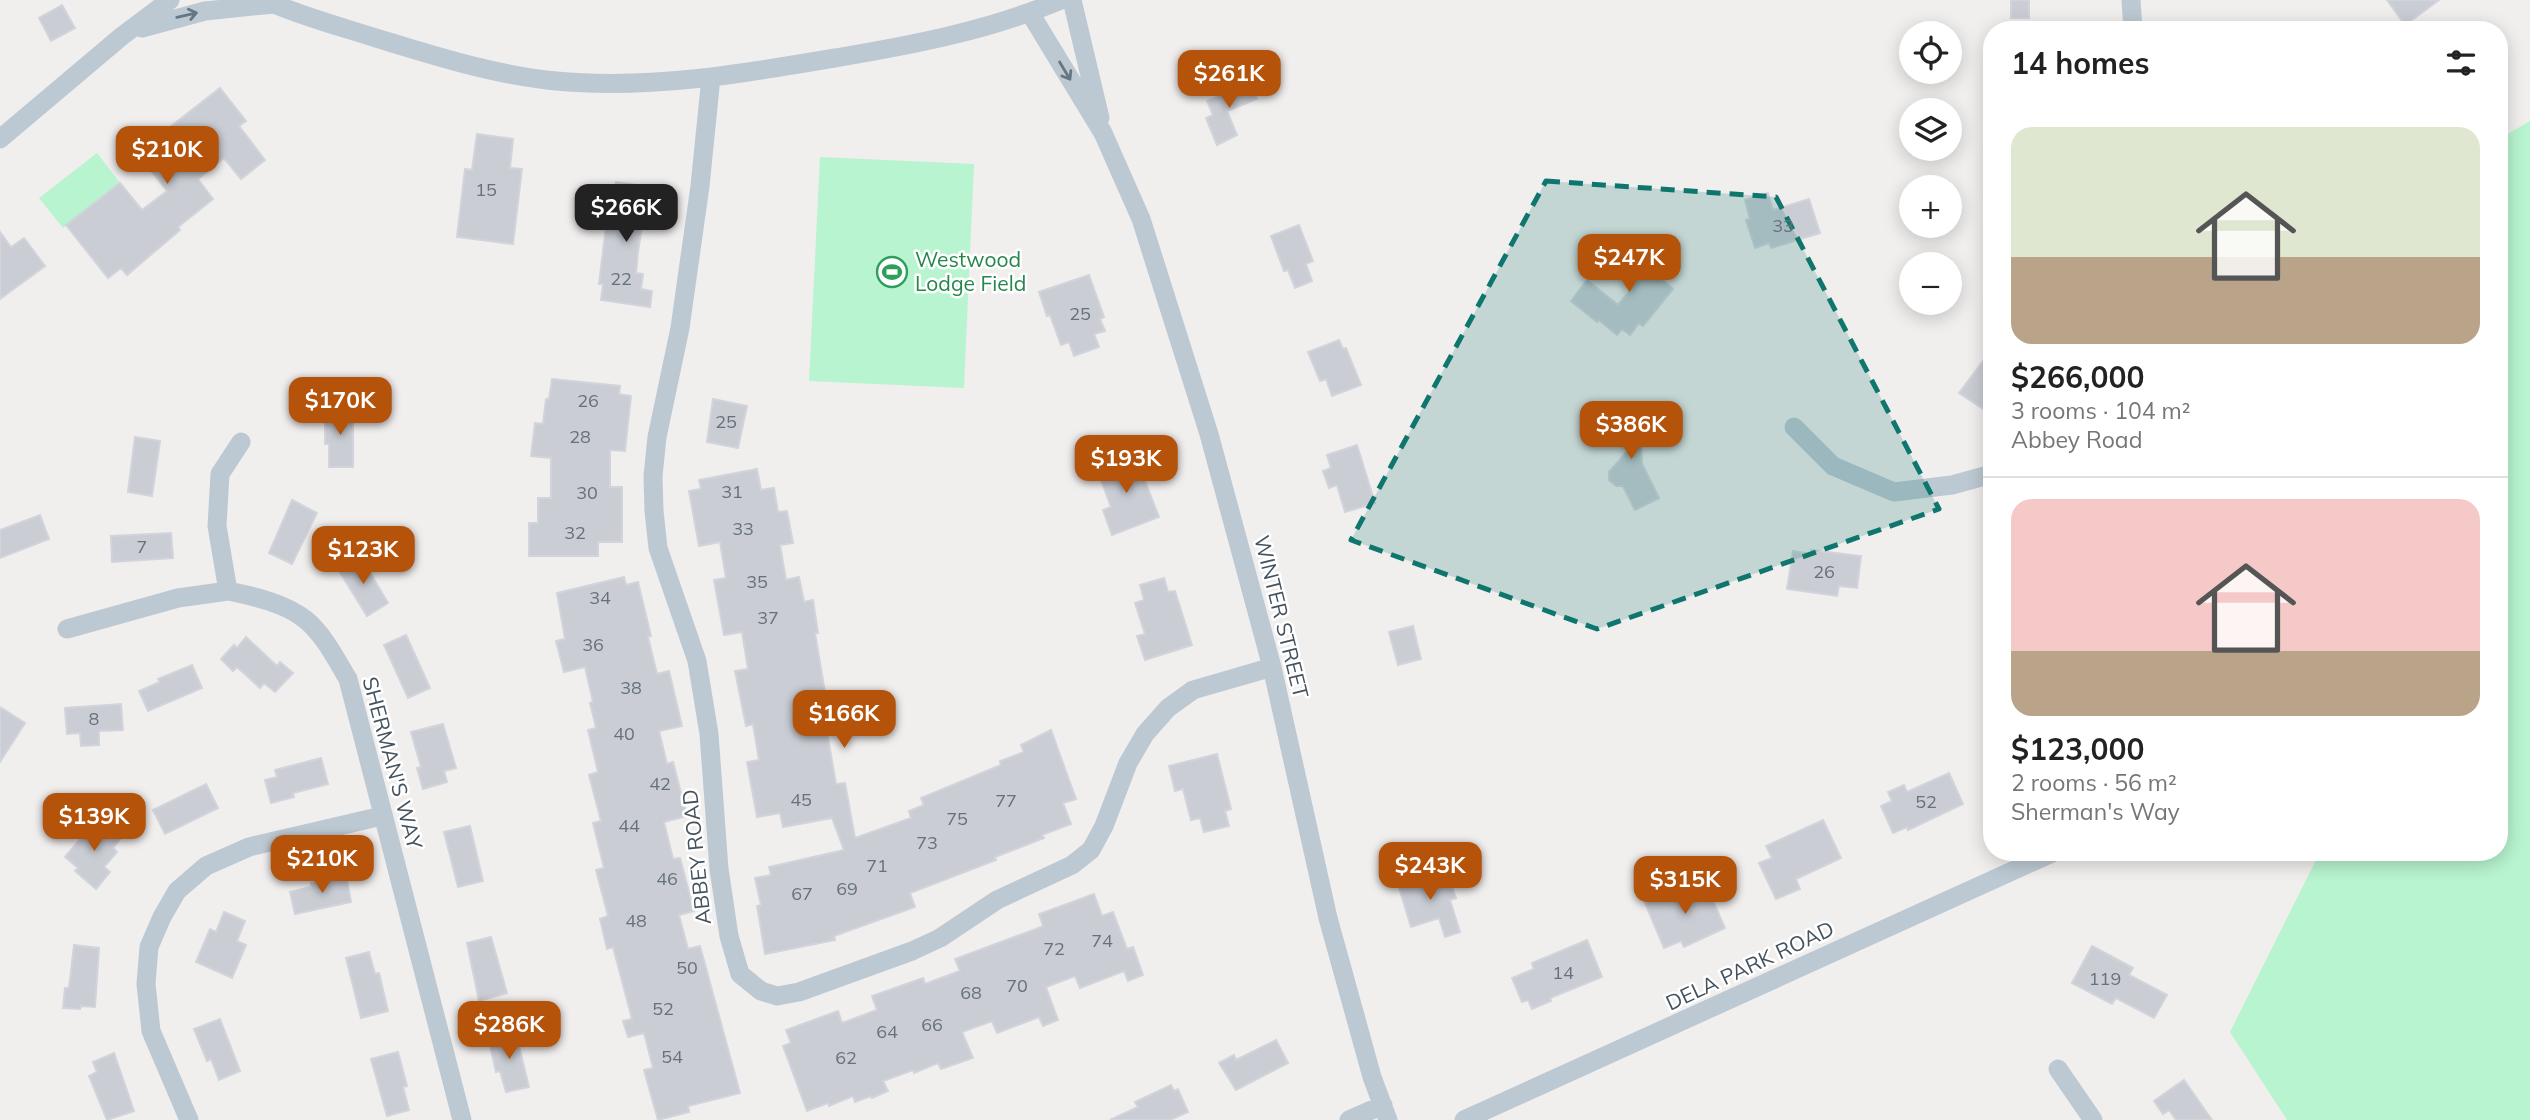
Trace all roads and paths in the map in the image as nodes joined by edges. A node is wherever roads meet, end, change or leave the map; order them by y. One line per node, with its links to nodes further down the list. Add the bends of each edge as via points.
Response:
1 (170, 0): 10 (street)
2 (304, 0): 8 (street)
3 (1061, 0): 7 (street)
4 (1072, 0): 12 (street, WINTER STREET)
5 (2131, 0): 9 (street)
6 (270, 2): 8 (street); 10 (street, one-way to 6, via 191,14)
7 (1030, 13): 11 (street, via 930,41); 12 (street, WINTER STREET, one-way to 12)
8 (319, 20): 11 (street, via 465,64 554,80 649,82)
9 (2132, 21)
10 (122, 36): 13 (street)
11 (711, 77): 19 (street, ABBEY ROAD, via 680,328 657,437 654,511 658,548 697,661 709,734 719,869 740,974 776,996 799,992 930,942 997,900 1072,865 1091,850 1128,763 1168,708 1193,690)
12 (1103, 133): 19 (street, WINTER STREET, via 1141,219 1206,423)
13 (0, 139)
14 (1794, 427): 16 (street, via 1833,466 1894,492)
15 (241, 442): 17 (street, via 220,474 217,526)
16 (1983, 476)
17 (228, 591): 18 (street, SHERMAN'S WAY, via 178,598); 20 (street, SHERMAN'S WAY, via 263,598 306,619 331,650 348,679)
18 (67, 629)
19 (1272, 667): 23 (street, WINTER STREET, via 1328,918)
20 (382, 816): 24 (street, via 249,847 206,866 177,891 149,947 146,984 151,1031); 25 (street, SHERMAN'S WAY)
21 (2034, 861): 27 (street, DELA PARK ROAD)
22 (2058, 1069): 28 (street)
23 (1386, 1113): 26 (street)
24 (189, 1120)
25 (462, 1120)
26 (1349, 1120)
27 (1464, 1120)
28 (2093, 1120)

